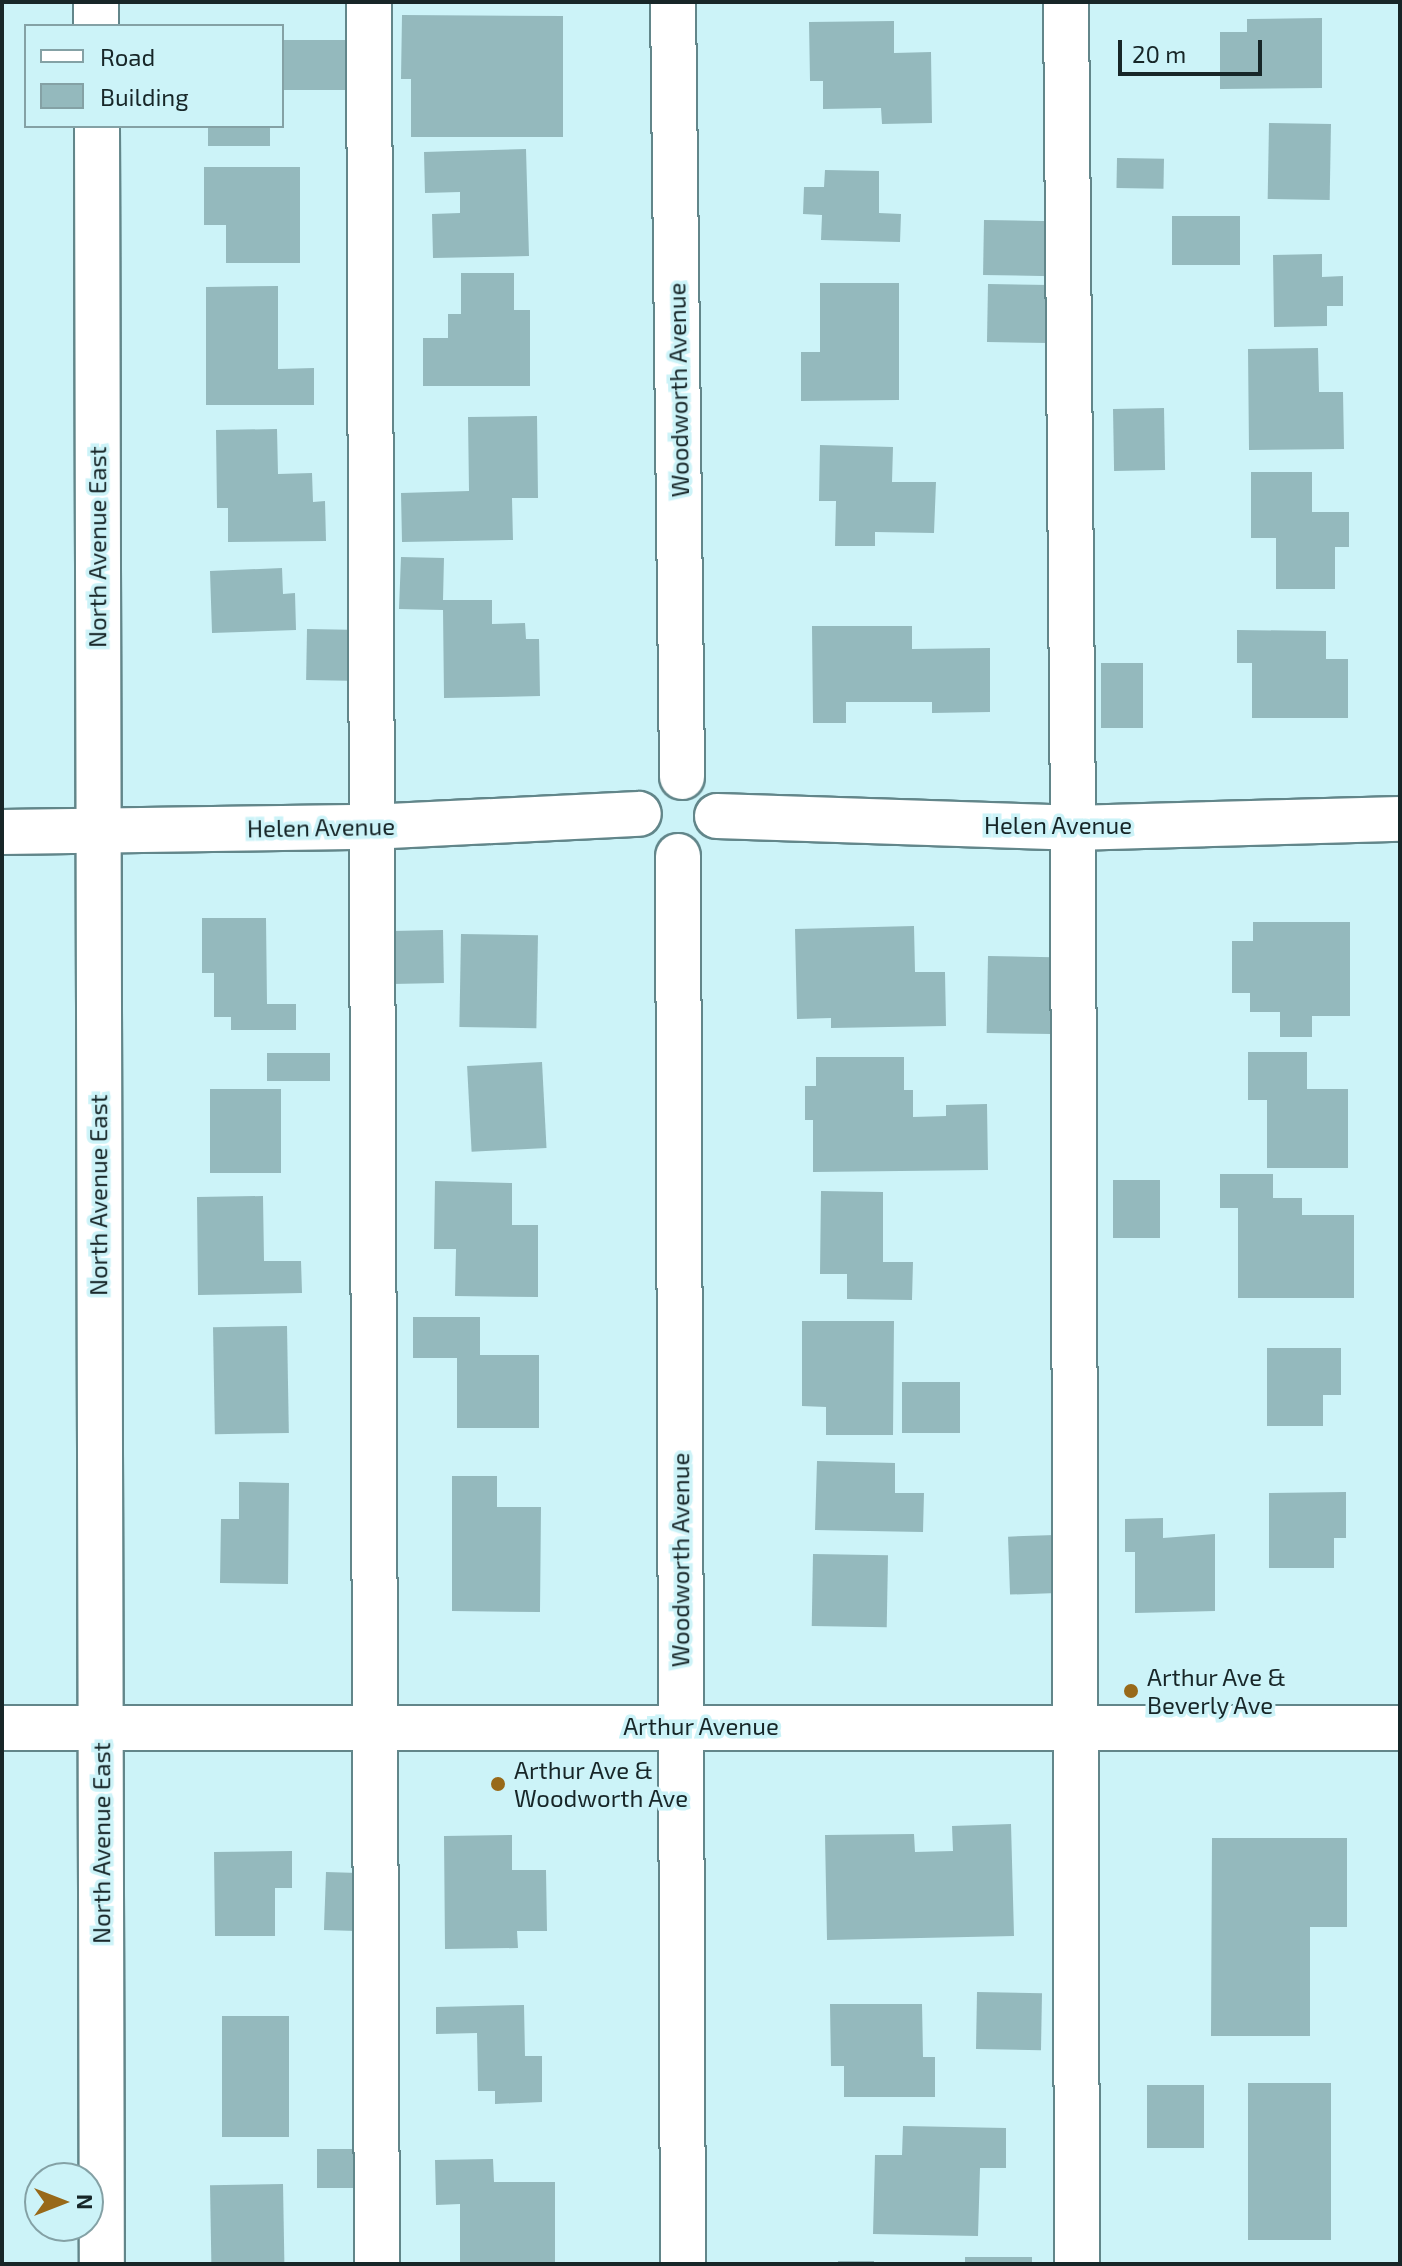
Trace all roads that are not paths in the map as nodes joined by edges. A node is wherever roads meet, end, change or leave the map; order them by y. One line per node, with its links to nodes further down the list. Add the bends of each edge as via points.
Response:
1 (96, 2): 5 (street)
2 (369, 2): 11 (street)
3 (673, 2): 7 (street, Woodworth Avenue)
4 (1066, 2): 12 (street)
5 (96, 24)
6 (97, 128): 14 (street, North Avenue East)
7 (682, 777): 8 (street, via 648,791); 9 (street, via 706,788)
8 (639, 814): 11 (street, Helen Avenue); 15 (street, via 640,827 654,848)
9 (717, 816): 12 (street, Helen Avenue); 15 (street, via 703,848)
10 (1400, 819): 12 (street, Helen Avenue)
11 (370, 827): 14 (street, Helen Avenue); 18 (street)
12 (1073, 828): 19 (street)
13 (2, 832): 14 (street, Helen Avenue)
14 (98, 832): 17 (street, North Avenue East)
15 (678, 856): 16 (street, Woodworth Avenue)
16 (681, 1726): 18 (street, Arthur Avenue); 19 (street, Arthur Avenue); 24 (street, Woodworth Avenue)
17 (100, 1727): 18 (street, Arthur Avenue); 20 (street, Arthur Avenue); 22 (street, North Avenue East)
18 (375, 1727): 23 (street)
19 (1077, 1727): 21 (street, Arthur Avenue); 25 (street)
20 (2, 1728)
21 (1400, 1728)
22 (102, 2264)
23 (377, 2264)
24 (683, 2264)
25 (1077, 2264)

